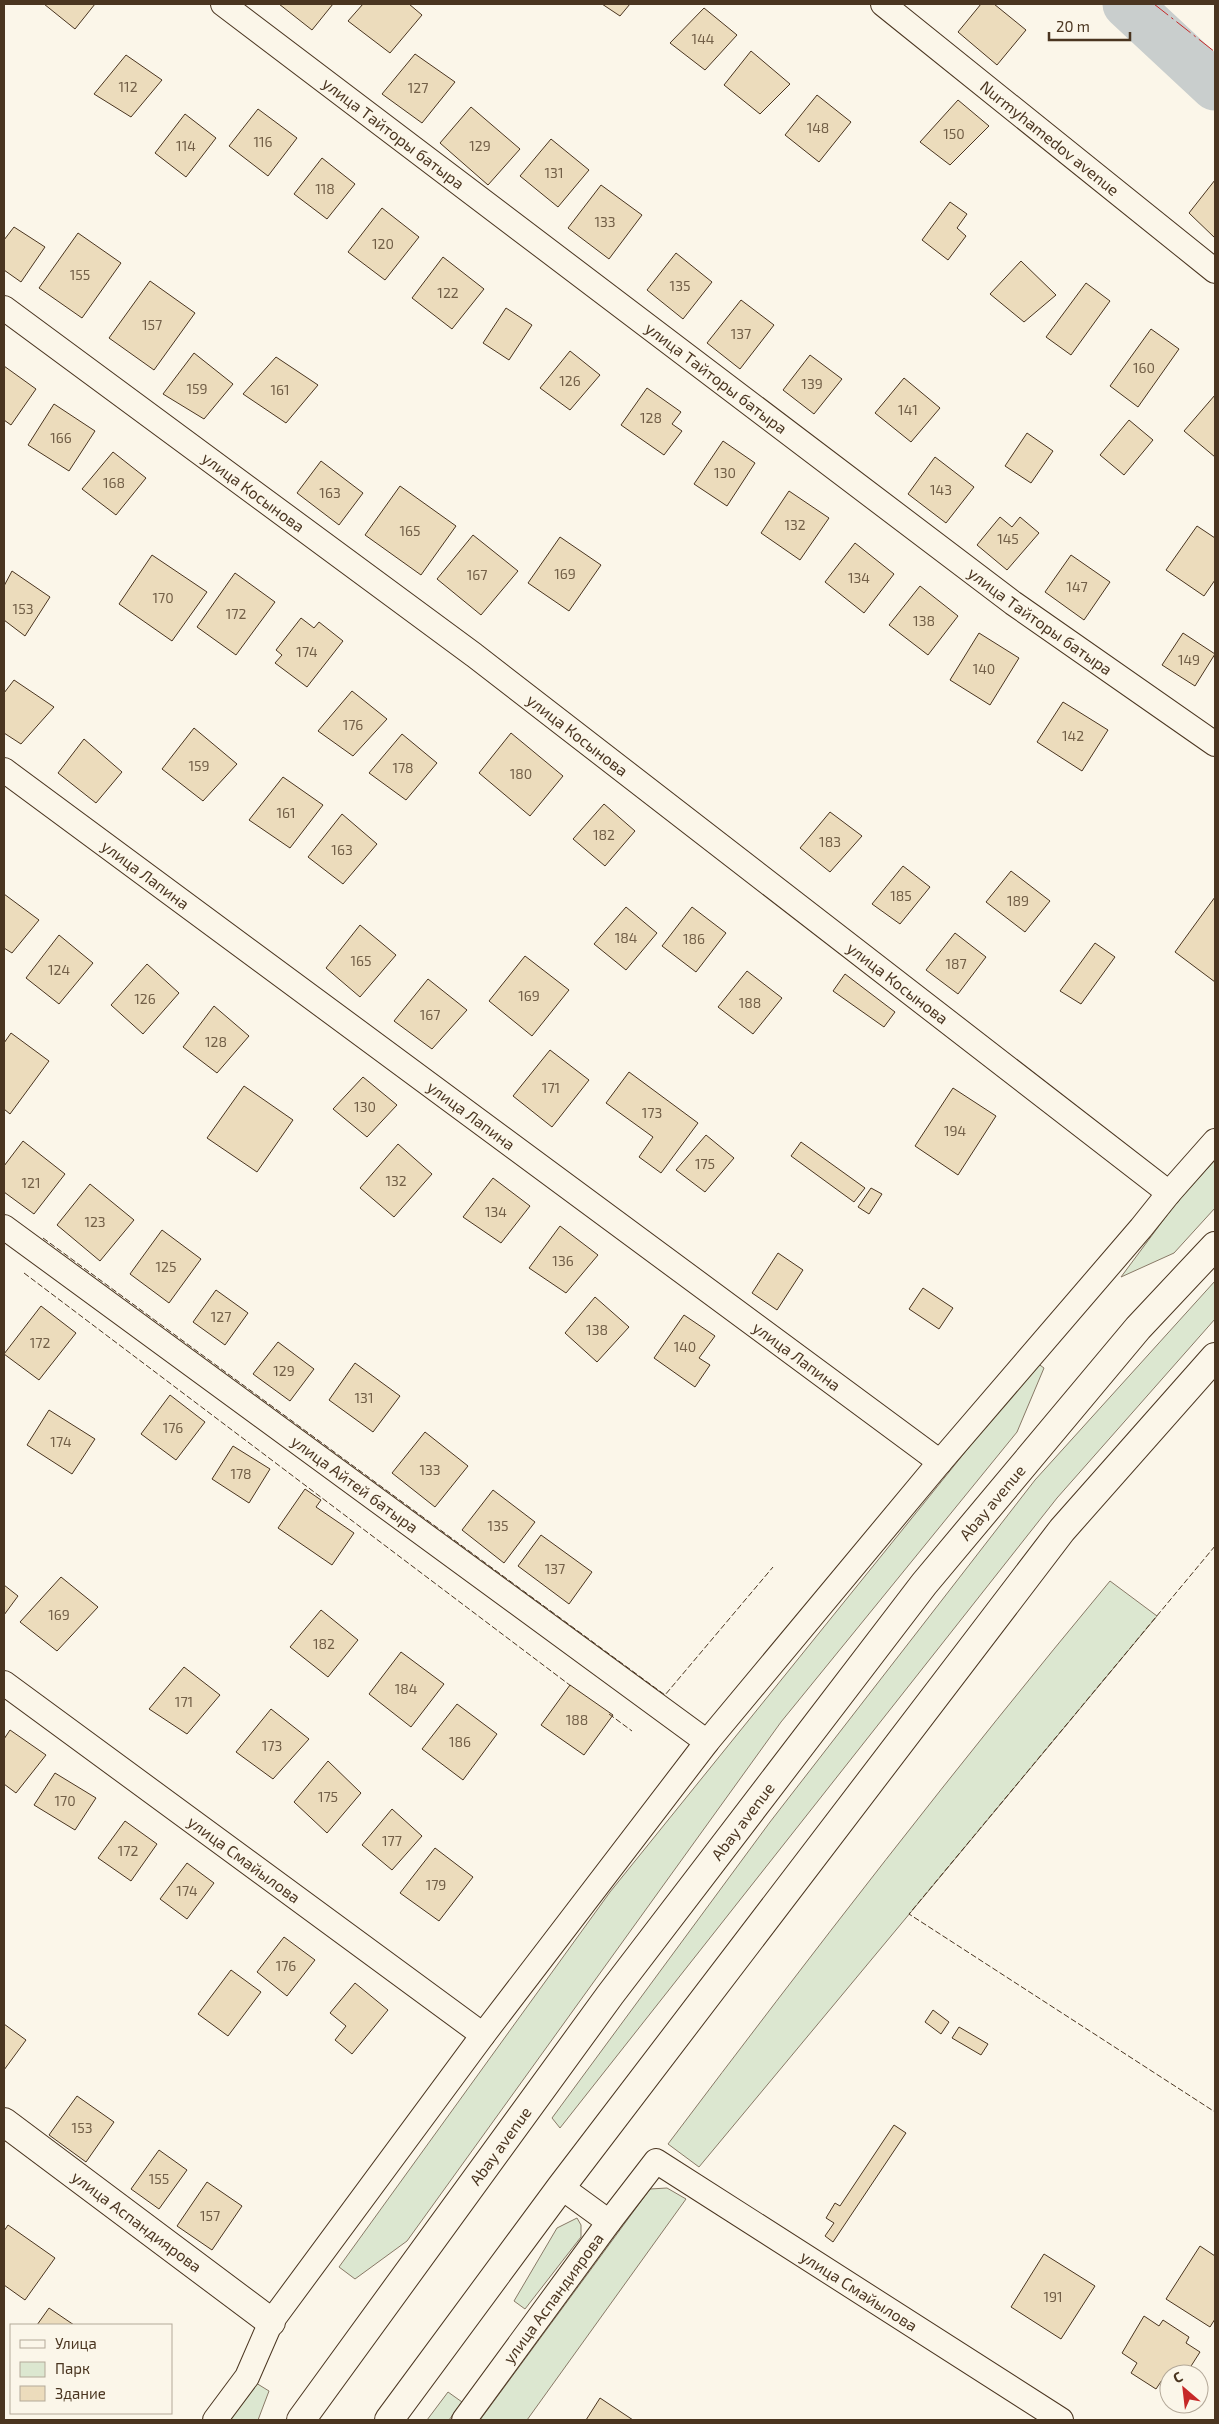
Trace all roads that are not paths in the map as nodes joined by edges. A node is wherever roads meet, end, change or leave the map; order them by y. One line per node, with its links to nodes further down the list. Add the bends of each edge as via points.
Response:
1 (223, 4): 5 (street, улица Тайторы батыра, via 1013,603)
2 (883, 4): 3 (street, Nurmyhamedov avenue)
3 (1215, 272)
4 (4, 308): 8 (street, улица Косынова, via 474,655)
5 (1215, 744)
6 (4, 770): 12 (street, улица Лапина)
7 (1215, 1141): 8 (street)
8 (1169, 1193): 12 (street)
9 (4, 1227): 14 (street, улица Айтей батыра)
10 (1215, 1246): 21 (main road, Abay avenue, via 1138,1328 924,1584 610,1995)
11 (1215, 1357): 17 (main road, via 1062,1530)
12 (940, 1462): 14 (street)
13 (4, 1683): 15 (street, улица Смайылова)
14 (707, 1742): 15 (street)
15 (483, 2035): 19 (street)
16 (4, 2122): 19 (main road, улица Аспандиярова)
17 (561, 2188): 18 (street, улица Аспандиярова); 22 (main road)
18 (608, 2222): 23 (street, улица Аспандиярова); 24 (street, улица Смайылова, via 656,2161)
19 (271, 2322): 20 (street, via 247,2377)
20 (215, 2420)
21 (301, 2420)
22 (389, 2420)
23 (464, 2420)
24 (1061, 2420)

